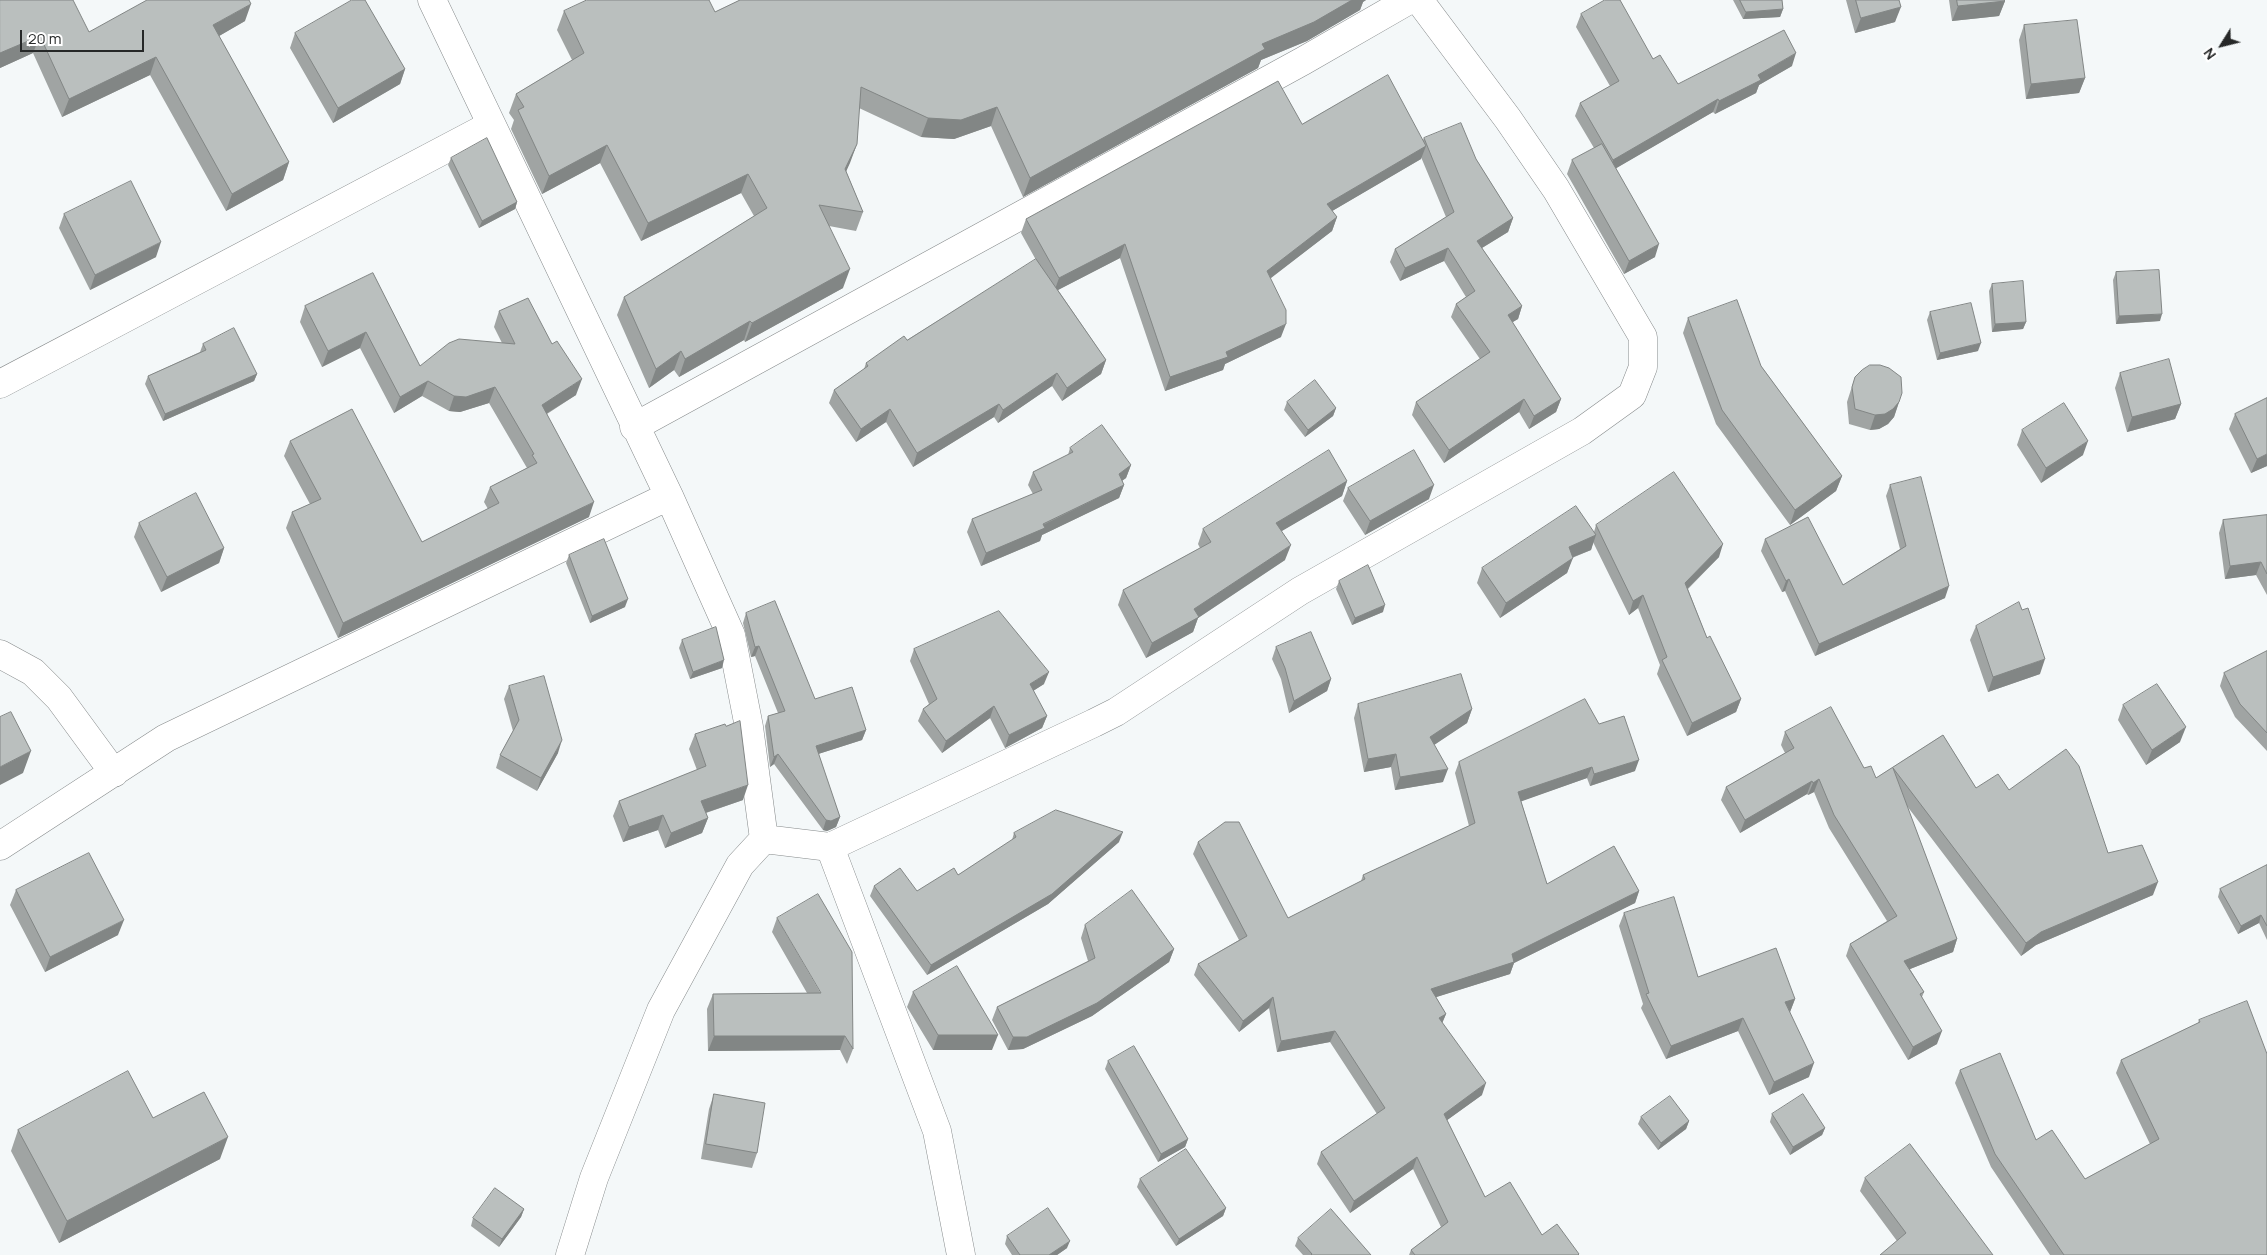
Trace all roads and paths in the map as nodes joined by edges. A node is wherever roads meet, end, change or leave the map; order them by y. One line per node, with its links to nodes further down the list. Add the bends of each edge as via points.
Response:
1 (432, 0): 4 (street)
2 (1409, 0): 6 (street)
3 (1419, 0): 12 (street, via 1556,189 1643,337 1643,366 1632,395 1582,431 1300,590 1116,712)
4 (491, 125): 5 (street); 6 (street)
5 (0, 384)
6 (634, 427): 7 (street)
7 (668, 496): 9 (street, via 212,714 166,738); 10 (street, via 731,635 749,727)
8 (0, 654): 9 (street, via 34,672 59,698)
9 (114, 773): 11 (street)
10 (764, 840): 12 (street); 13 (street, via 740,865 661,1010 594,1178)
11 (0, 846)
12 (830, 847): 14 (street, via 937,1131)
13 (570, 1255)
14 (961, 1255)

